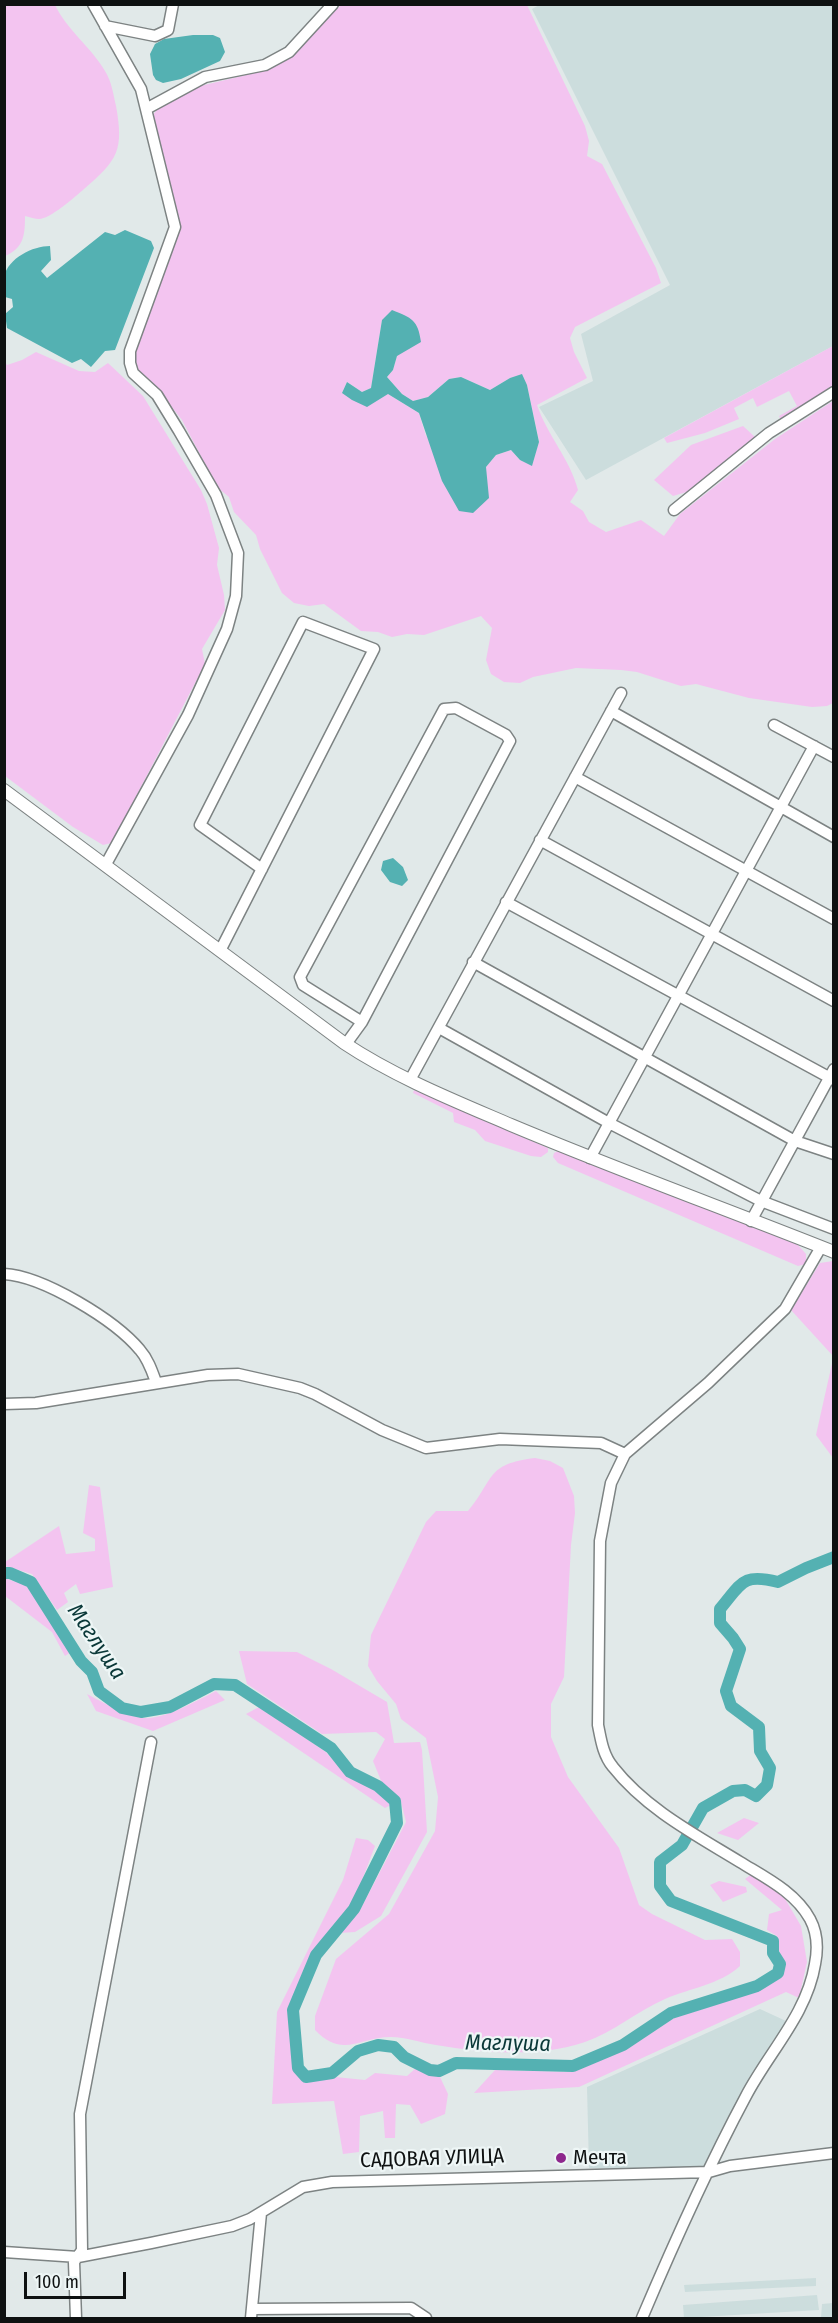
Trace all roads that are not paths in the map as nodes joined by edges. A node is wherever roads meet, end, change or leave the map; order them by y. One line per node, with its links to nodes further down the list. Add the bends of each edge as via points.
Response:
1 (93, 4): 4 (street)
2 (173, 4): 4 (street, via 168,30 155,36)
3 (333, 4): 5 (street, via 289,52 265,65 205,77)
4 (105, 26): 5 (street, via 141,89)
5 (146, 109): 18 (street, via 175,227 130,351 130,363 133,374 157,395 216,495 238,553 236,596 227,629 188,715)
6 (834, 392): 7 (street, via 769,433)
7 (674, 510)
8 (621, 693): 9 (street)
9 (611, 711): 13 (street); 15 (street)
10 (774, 724): 11 (street)
11 (814, 746): 12 (street); 15 (street)
12 (834, 757)
13 (575, 777): 17 (street); 20 (street)
14 (4, 790): 18 (main road)
15 (780, 808): 16 (street); 20 (street)
16 (834, 837)
17 (540, 840): 21 (street); 23 (street)
18 (106, 864): 24 (main road)
19 (262, 869): 19 (street, via 374,649 303,622 200,825); 24 (street)
20 (747, 870): 22 (street); 23 (street)
21 (506, 902): 25 (street); 26 (street)
22 (834, 919)
23 (712, 933): 26 (street); 27 (street)
24 (221, 949): 30 (main road)
25 (473, 962): 29 (street); 31 (street)
26 (679, 995): 31 (street); 32 (street)
27 (834, 1000)
28 (362, 1022): 28 (street, via 510,741 506,735 456,708 444,709 300,977 303,985); 30 (street)
29 (439, 1028): 33 (street); 34 (street)
30 (346, 1044): 33 (main road)
31 (646, 1056): 34 (street); 35 (street)
32 (832, 1076): 35 (street)
33 (410, 1080): 37 (main road)
34 (609, 1123): 37 (street); 38 (street)
35 (795, 1141): 36 (street); 38 (street)
36 (834, 1154)
37 (590, 1158): 39 (main road)
38 (761, 1202): 39 (street); 40 (street)
39 (752, 1221): 41 (main road)
40 (834, 1229)
41 (821, 1247): 42 (main road); 46 (street, via 785,1309 708,1383)
42 (834, 1252)
43 (4, 1274): 44 (street, via 47,1284 122,1333 140,1349)
44 (156, 1383): 45 (street, via 36,1403); 46 (street, via 238,1374 300,1388 426,1448 500,1439 601,1443)
45 (4, 1404)
46 (625, 1454): 49 (street, via 611,1483 600,1541 598,1725 603,1749 612,1766 639,1794 674,1821 786,1891 810,1919 817,1942 814,1972 801,2008 747,2094)
47 (151, 1742): 52 (street, via 80,2114)
48 (834, 2153): 49 (street, САДОВАЯ УЛИЦА)
49 (709, 2172): 50 (street, САДОВАЯ УЛИЦА, via 332,2182 303,2187); 56 (street)
50 (261, 2213): 52 (street, САДОВАЯ УЛИЦА, via 232,2226); 53 (street)
51 (4, 2252): 52 (street, САДОВАЯ УЛИЦА)
52 (78, 2257): 54 (street, via 74,2262)
53 (251, 2314): 55 (street, via 411,2308)
54 (76, 2319)
55 (426, 2319)
56 (642, 2319)

